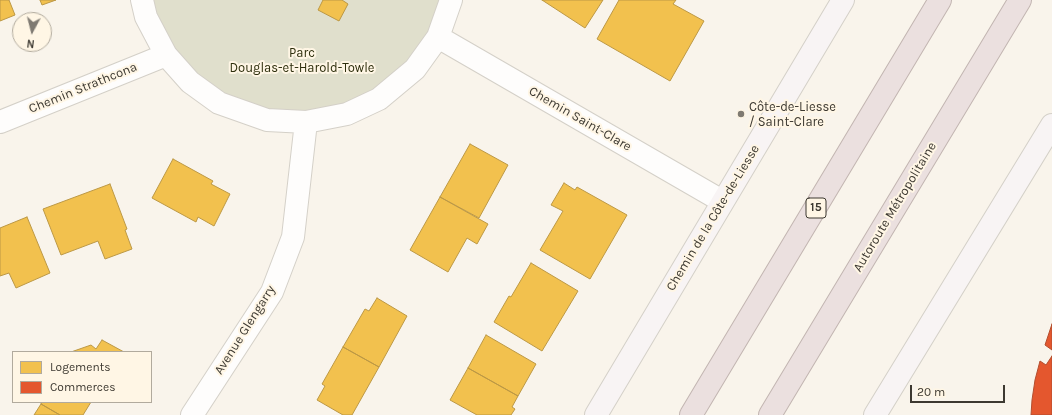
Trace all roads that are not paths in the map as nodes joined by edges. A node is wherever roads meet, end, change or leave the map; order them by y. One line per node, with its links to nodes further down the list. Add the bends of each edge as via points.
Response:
1 (142, 0): 7 (street, via 146,17)
2 (451, 0): 6 (street)
3 (843, 0): 11 (main road, Chemin de la Côte-de-Liesse)
4 (940, 0): 14 (highway, 15)
5 (1020, 0): 15 (highway, Autoroute Métropolitaine)
6 (438, 37): 9 (street, via 415,69 379,99 347,114); 11 (street, Chemin Saint-Clare)
7 (166, 55): 8 (street, Chemin Strathcona); 9 (street, via 190,82 219,103 267,120)
8 (0, 122)
9 (306, 122): 12 (street, Avenue Glengarry, via 293,237 272,292)
10 (1052, 125): 16 (main road)
11 (722, 201): 13 (main road, Chemin de la Côte-de-Liesse)
12 (192, 415)
13 (596, 415)
14 (691, 415)
15 (770, 415)
16 (875, 415)

